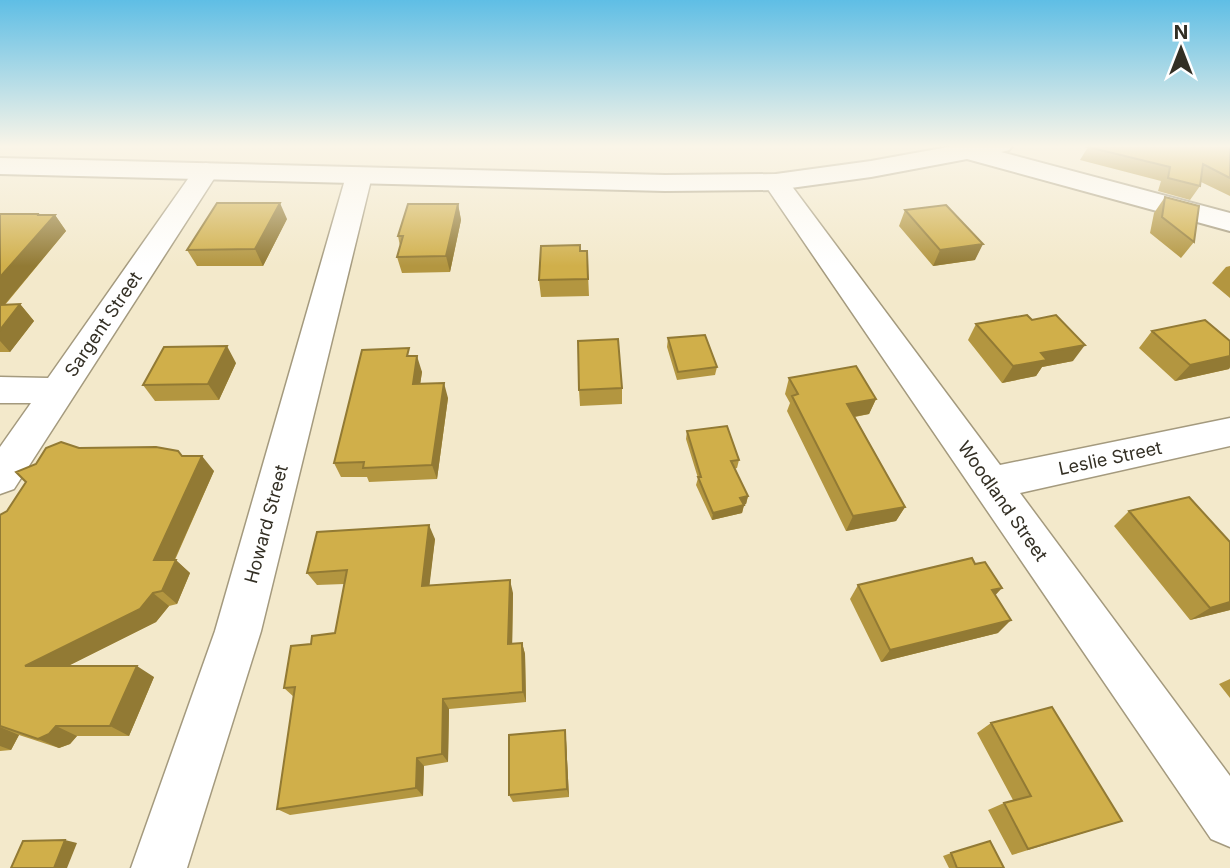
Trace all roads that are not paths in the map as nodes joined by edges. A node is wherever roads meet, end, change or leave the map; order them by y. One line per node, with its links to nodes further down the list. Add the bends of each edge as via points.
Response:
1 (196, 186): 7 (street, Sargent Street)
2 (356, 186): 12 (street, Howard Street, via 238,631)
3 (779, 186): 10 (street, Woodland Street)
4 (1097, 186): 5 (main road)
5 (1230, 222)
6 (0, 390): 7 (street)
7 (59, 391): 9 (street, Sargent Street)
8 (1230, 432): 10 (street, Leslie Street)
9 (0, 478)
10 (991, 483): 11 (street, Woodland Street)
11 (1230, 820)
12 (159, 868)

